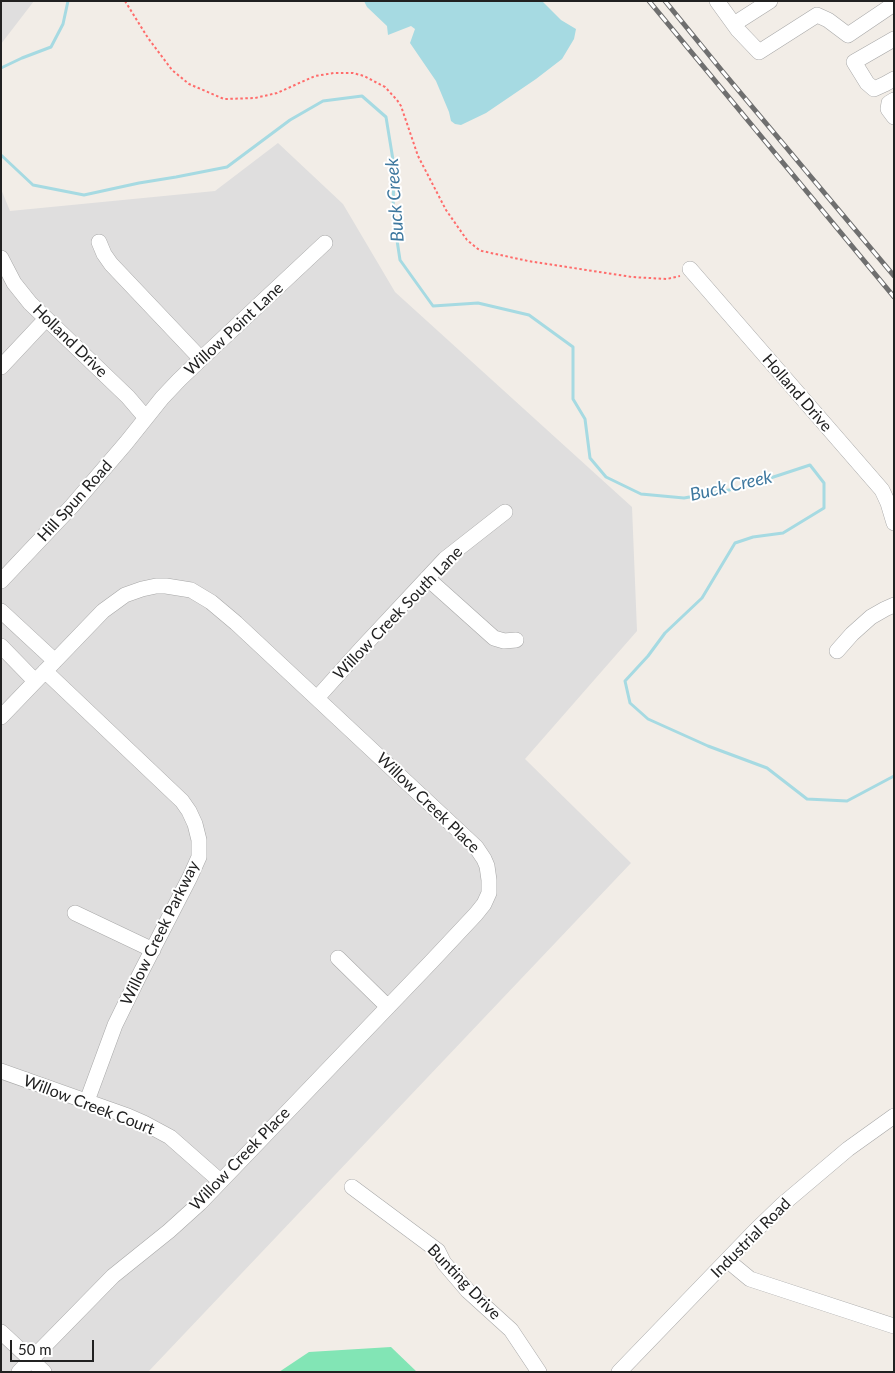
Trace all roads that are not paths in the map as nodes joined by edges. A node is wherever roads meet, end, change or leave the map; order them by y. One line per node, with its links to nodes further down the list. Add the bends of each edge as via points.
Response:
1 (717, 1): 4 (street)
2 (770, 1): 4 (street)
3 (894, 4): 4 (street, via 848,35 818,15 759,52)
4 (734, 24)
5 (894, 39): 6 (street, via 854,62 874,89)
6 (894, 79)
7 (894, 100): 8 (street, via 888,109)
8 (894, 117)
9 (99, 242): 14 (street, via 111,264)
10 (325, 243): 14 (street, Willow Point Lane)
11 (1, 258): 13 (street, Holland Drive, via 14,283)
12 (690, 269): 18 (street, Holland Drive, via 882,490)
13 (46, 319): 15 (street); 16 (street, Holland Drive)
14 (200, 358): 16 (street, Willow Point Lane)
15 (1, 368)
16 (146, 418): 20 (street, Hill Spun Road, via 72,506)
17 (505, 512): 19 (street, Willow Creek South Lane, via 457,549)
18 (894, 523)
19 (427, 578): 23 (street, via 494,638); 27 (street, Willow Creek South Lane)
20 (1, 580)
21 (894, 606): 25 (street, via 871,617)
22 (1, 611): 26 (street, Willow Creek Parkway)
23 (516, 640)
24 (1, 646): 26 (street, Willow Creek Parkway)
25 (838, 652)
26 (45, 671): 27 (street, Willow Creek Place, via 103,611 125,595 156,586 184,588 211,602); 28 (street); 30 (street, Willow Creek Parkway, via 182,801 195,824 199,848 197,862)
27 (317, 698): 32 (street, Willow Creek Place, via 476,847 489,872 484,904)
28 (1, 717)
29 (75, 913): 30 (street)
30 (153, 950): 34 (street, Willow Creek Parkway, via 115,1025)
31 (338, 958): 32 (street)
32 (388, 1007): 36 (street, Willow Creek Place)
33 (1, 1071): 34 (street, Willow Creek Court)
34 (87, 1101): 36 (street, Willow Creek Court, via 128,1116 170,1137)
35 (894, 1116): 38 (street, Industrial Road, via 848,1149 783,1204)
36 (220, 1181): 41 (street, Willow Creek Place, via 169,1231 112,1276)
37 (352, 1186): 44 (street, Bunting Drive, via 438,1251 444,1264 468,1291 511,1330)
38 (727, 1260): 39 (street, via 750,1279); 45 (street, Industrial Road)
39 (894, 1326)
40 (1, 1332): 41 (street)
41 (31, 1360): 42 (street, Willow Creek Place); 43 (street)
42 (20, 1372)
43 (44, 1372)
44 (539, 1372)
45 (619, 1372)

